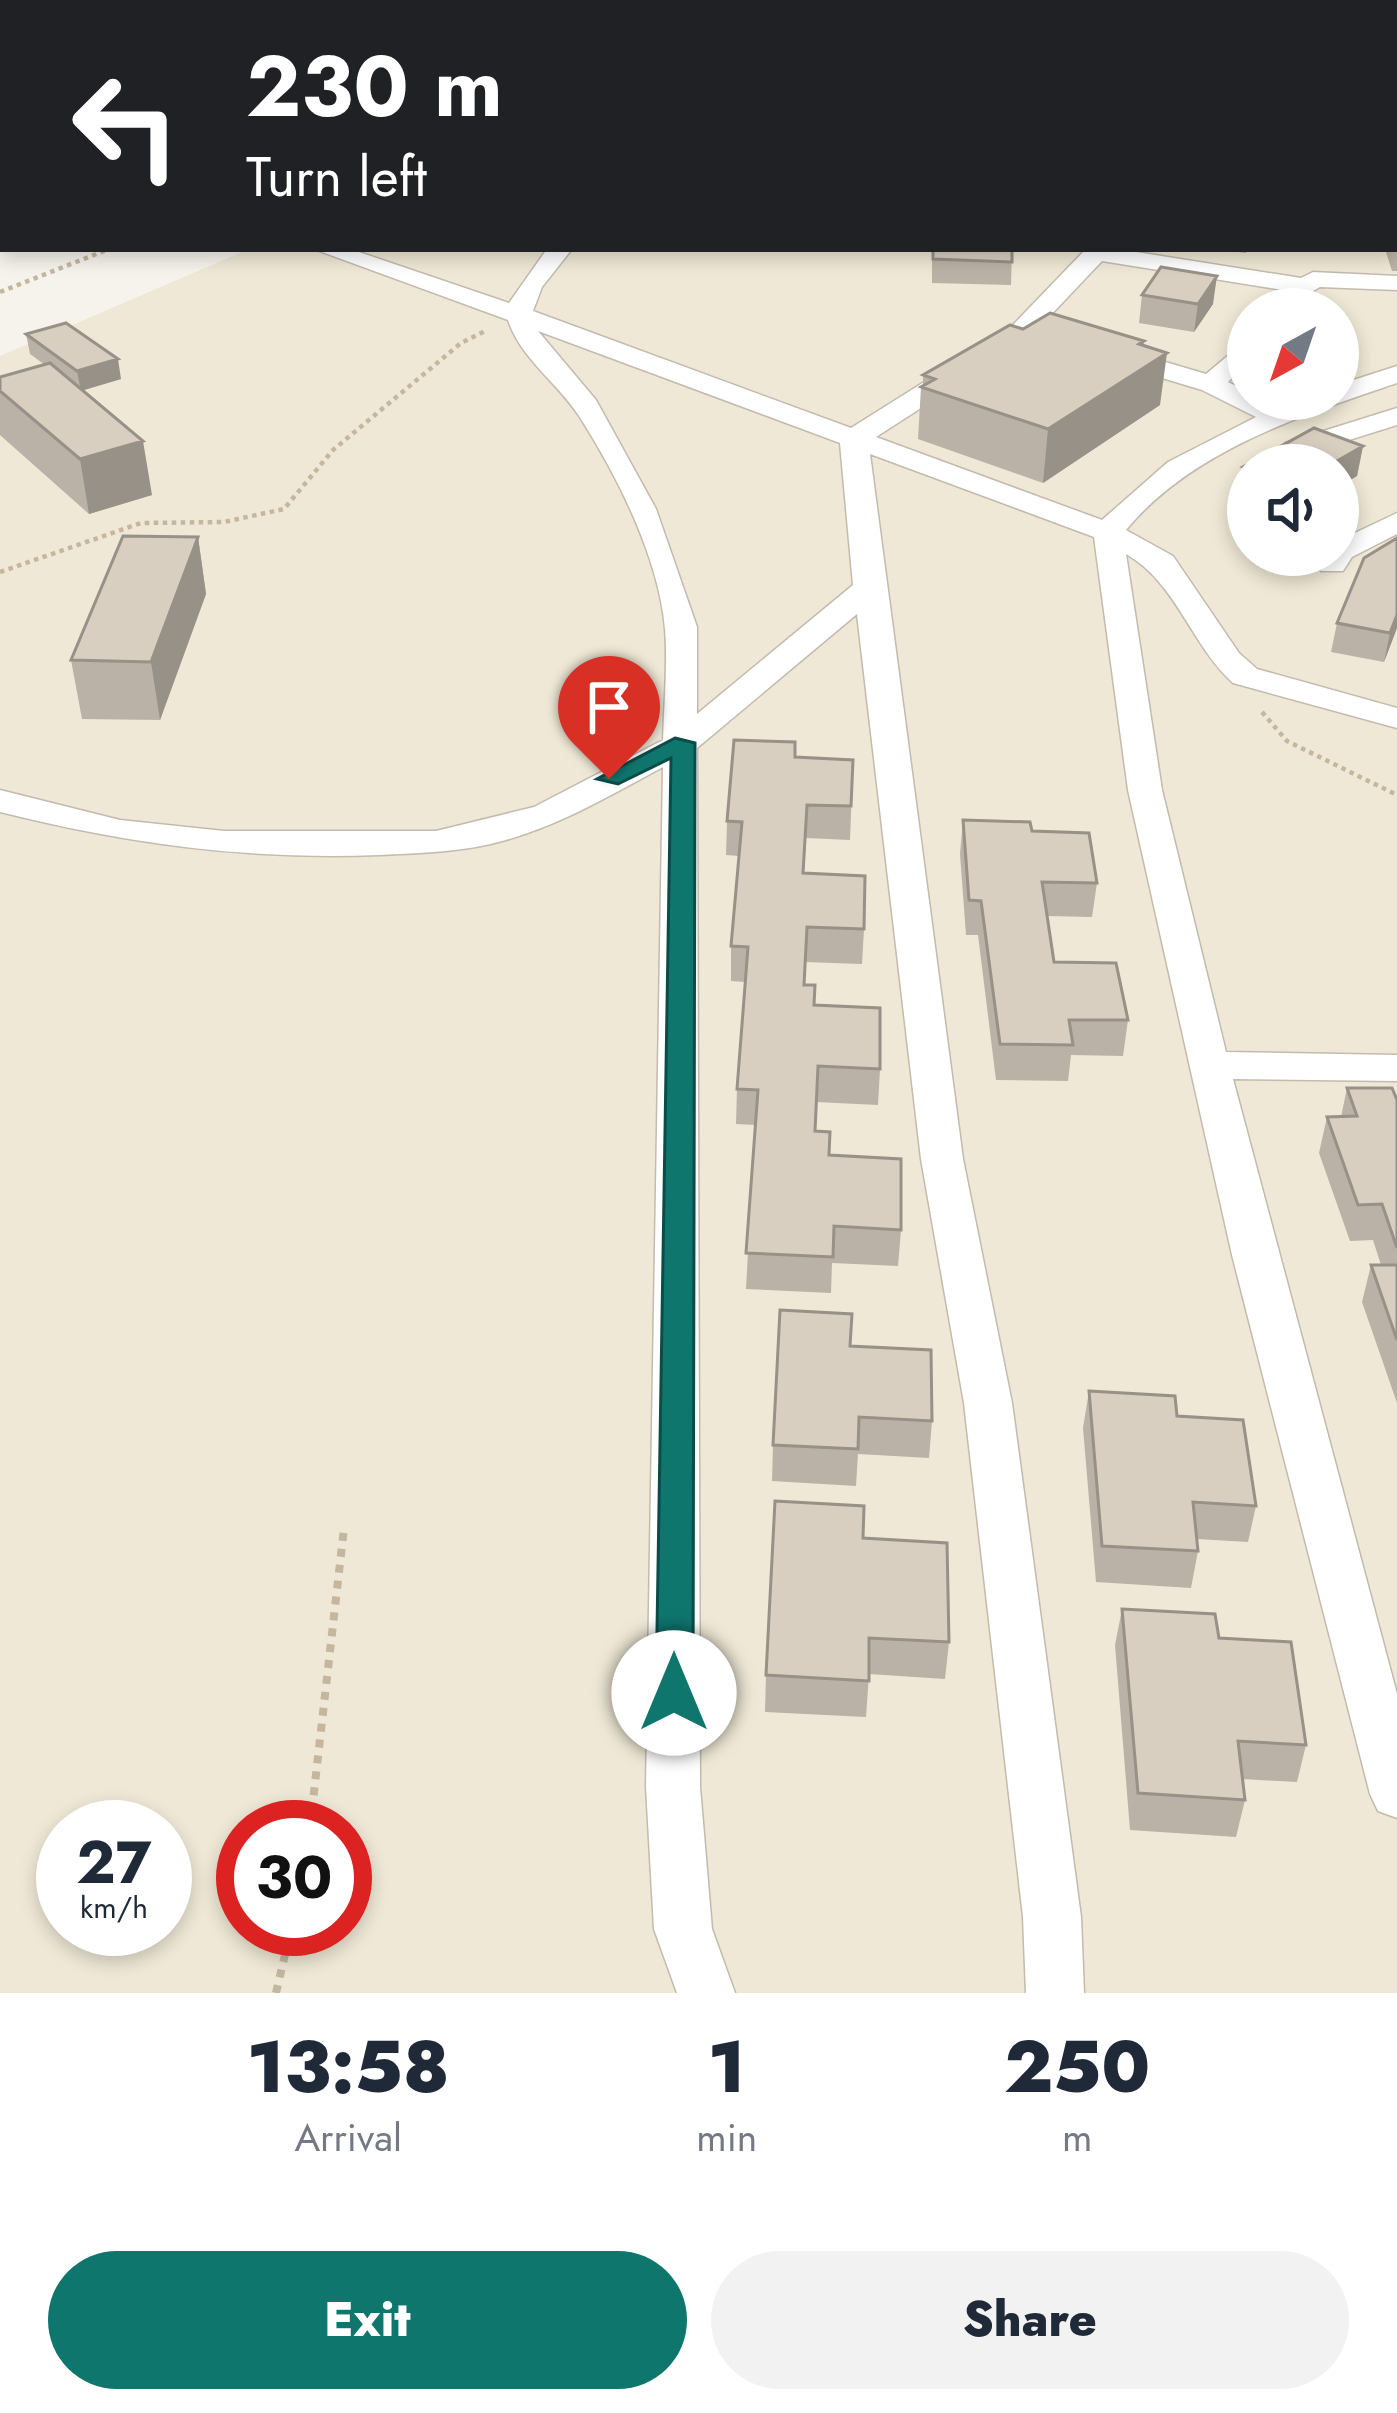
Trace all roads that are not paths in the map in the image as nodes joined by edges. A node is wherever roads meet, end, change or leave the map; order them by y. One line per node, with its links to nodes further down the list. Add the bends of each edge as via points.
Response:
1 (335, 252): 10 (street)
2 (558, 252): 10 (street)
3 (1097, 252): 11 (street)
4 (1105, 252): 8 (street)
5 (1325, 252): 8 (street)
6 (1343, 252): 7 (street)
7 (1391, 282): 8 (street)
8 (1311, 283): 9 (street)
9 (1306, 288)
10 (519, 315): 19 (street); 26 (street, via 629,477 664,558 681,627)
11 (1027, 328): 14 (street); 19 (street, via 960,378)
12 (1227, 368): 14 (street)
13 (1397, 374): 15 (street)
14 (1211, 384): 16 (street)
15 (1359, 387)
16 (1227, 392)
17 (1397, 416): 20 (street)
18 (1271, 420): 22 (street, via 1178,471)
19 (854, 438): 22 (street); 24 (street)
20 (1310, 444)
21 (1397, 522): 23 (street)
22 (1108, 532): 25 (street, via 1162,562 1245,676); 28 (street, via 1145,790)
23 (1359, 542)
24 (868, 588): 26 (street); 32 (street, via 942,1159 988,1403)
25 (1397, 718)
26 (683, 743): 27 (street, via 547,815 436,842 224,842 120,831); 31 (street, via 673,1786 683,1929)
27 (0, 801)
28 (1210, 1065): 29 (street); 30 (street)
29 (1397, 1068)
30 (1397, 1794)
31 (706, 1993)
32 (1055, 1993)

